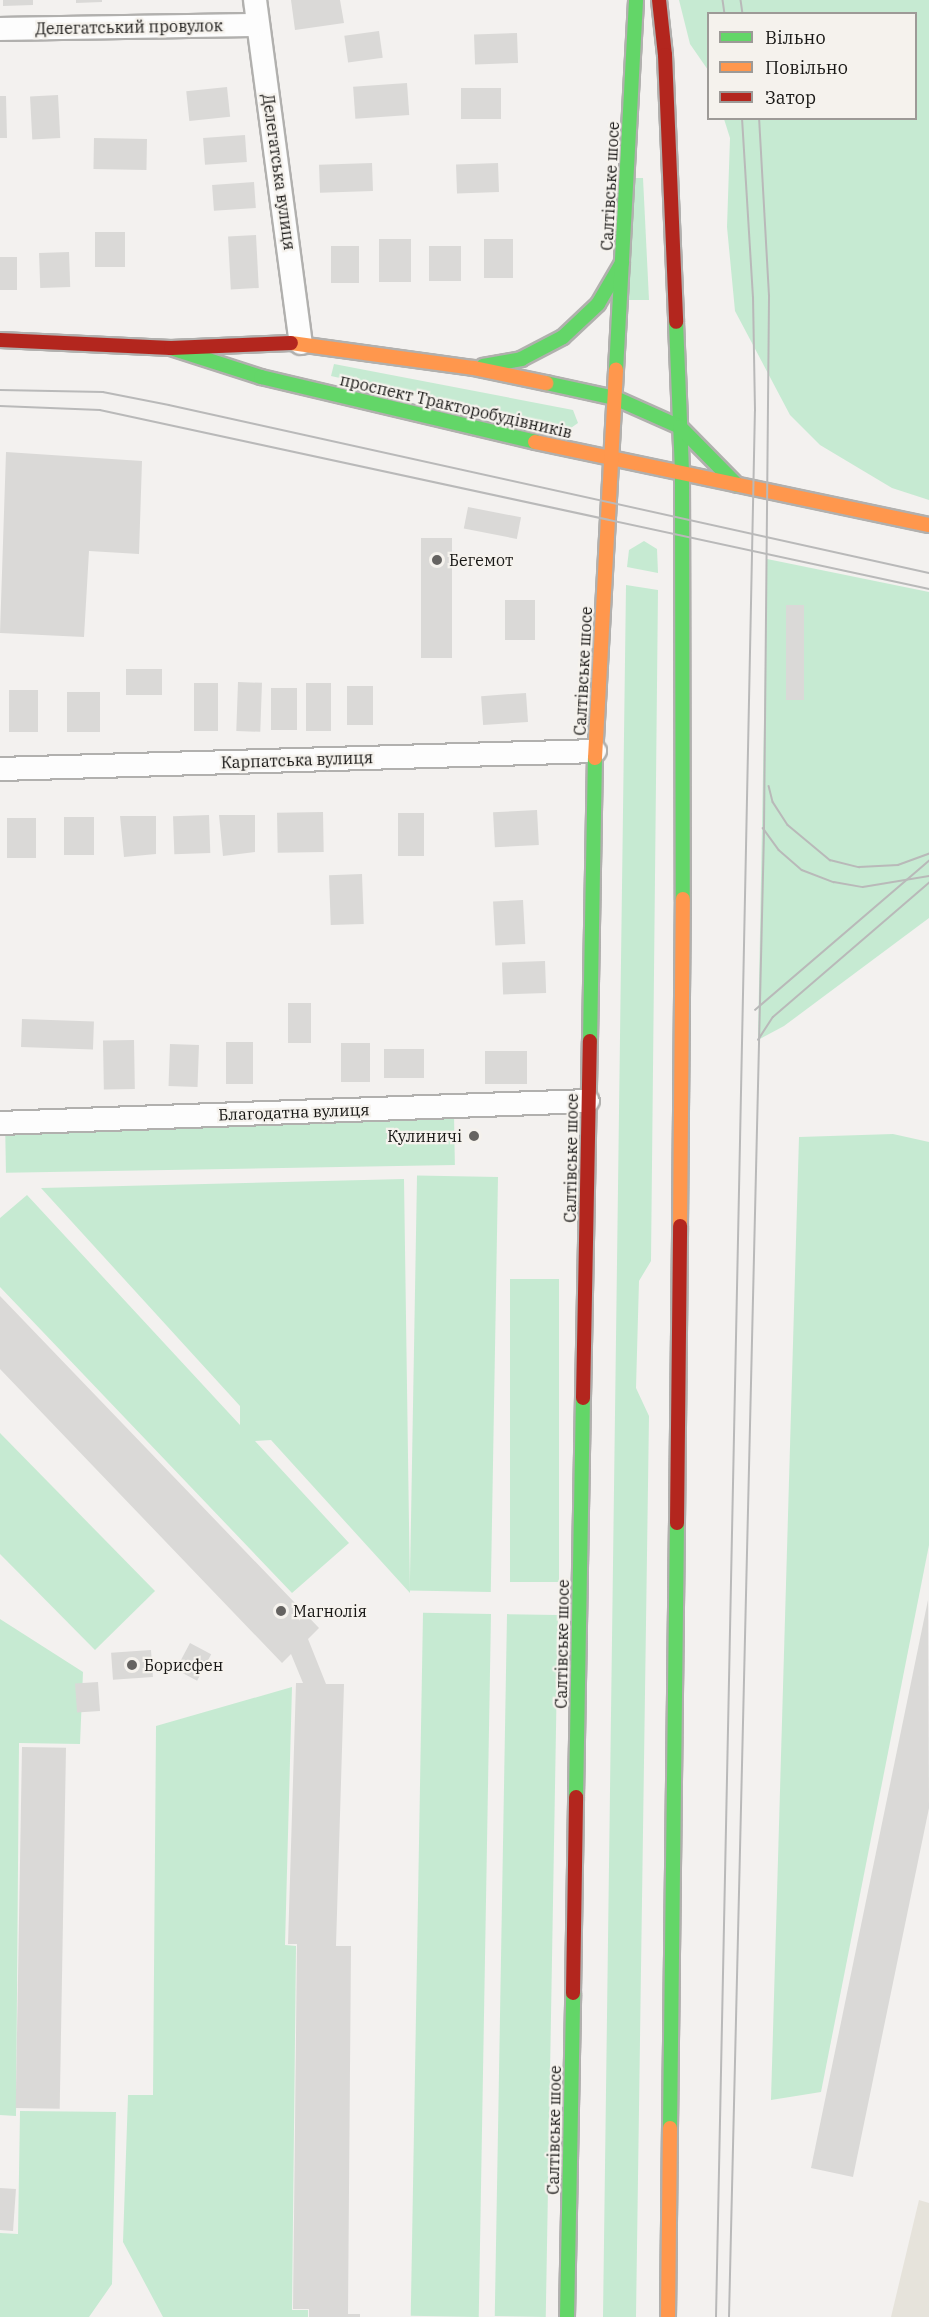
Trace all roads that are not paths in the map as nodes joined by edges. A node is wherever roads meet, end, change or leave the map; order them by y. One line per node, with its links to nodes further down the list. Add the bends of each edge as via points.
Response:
1 (255, 0): 4 (street, Делегатська вулиця)
2 (636, 0): 6 (main road, Салтівське шосе)
3 (659, 0): 12 (main road, via 665,55)
4 (257, 25): 5 (street, Делегатський провулок); 8 (street, Делегатська вулиця)
5 (0, 29)
6 (622, 263): 10 (main road, via 598,304 563,337 520,359); 11 (main road, Салтівське шосе)
7 (0, 340): 9 (main road, проспект Тракторобудівників)
8 (301, 343): 9 (main road, проспект Тракторобудівників); 10 (main road, проспект Тракторобудівників)
9 (171, 348): 13 (main road, проспект Тракторобудівників, via 261,377)
10 (474, 368): 11 (main road, проспект Тракторобудівників)
11 (615, 398): 12 (main road, проспект Тракторобудівників); 13 (main road, Салтівське шосе)
12 (680, 427): 14 (main road); 15 (main road, проспект Тракторобудівників)
13 (612, 460): 14 (main road, проспект Тракторобудівників); 17 (main road, Салтівське шосе)
14 (682, 473): 15 (main road, проспект Тракторобудівників); 22 (main road, via 685,746)
15 (737, 485): 16 (main road, проспект Тракторобудівників)
16 (929, 525)
17 (595, 751): 18 (street, Карпатська вулиця); 19 (main road, Салтівське шосе)
18 (0, 769)
19 (588, 1101): 20 (street, Благодатна вулиця); 21 (main road, Салтівське шосе)
20 (0, 1123)
21 (567, 2317)
22 (668, 2317)

